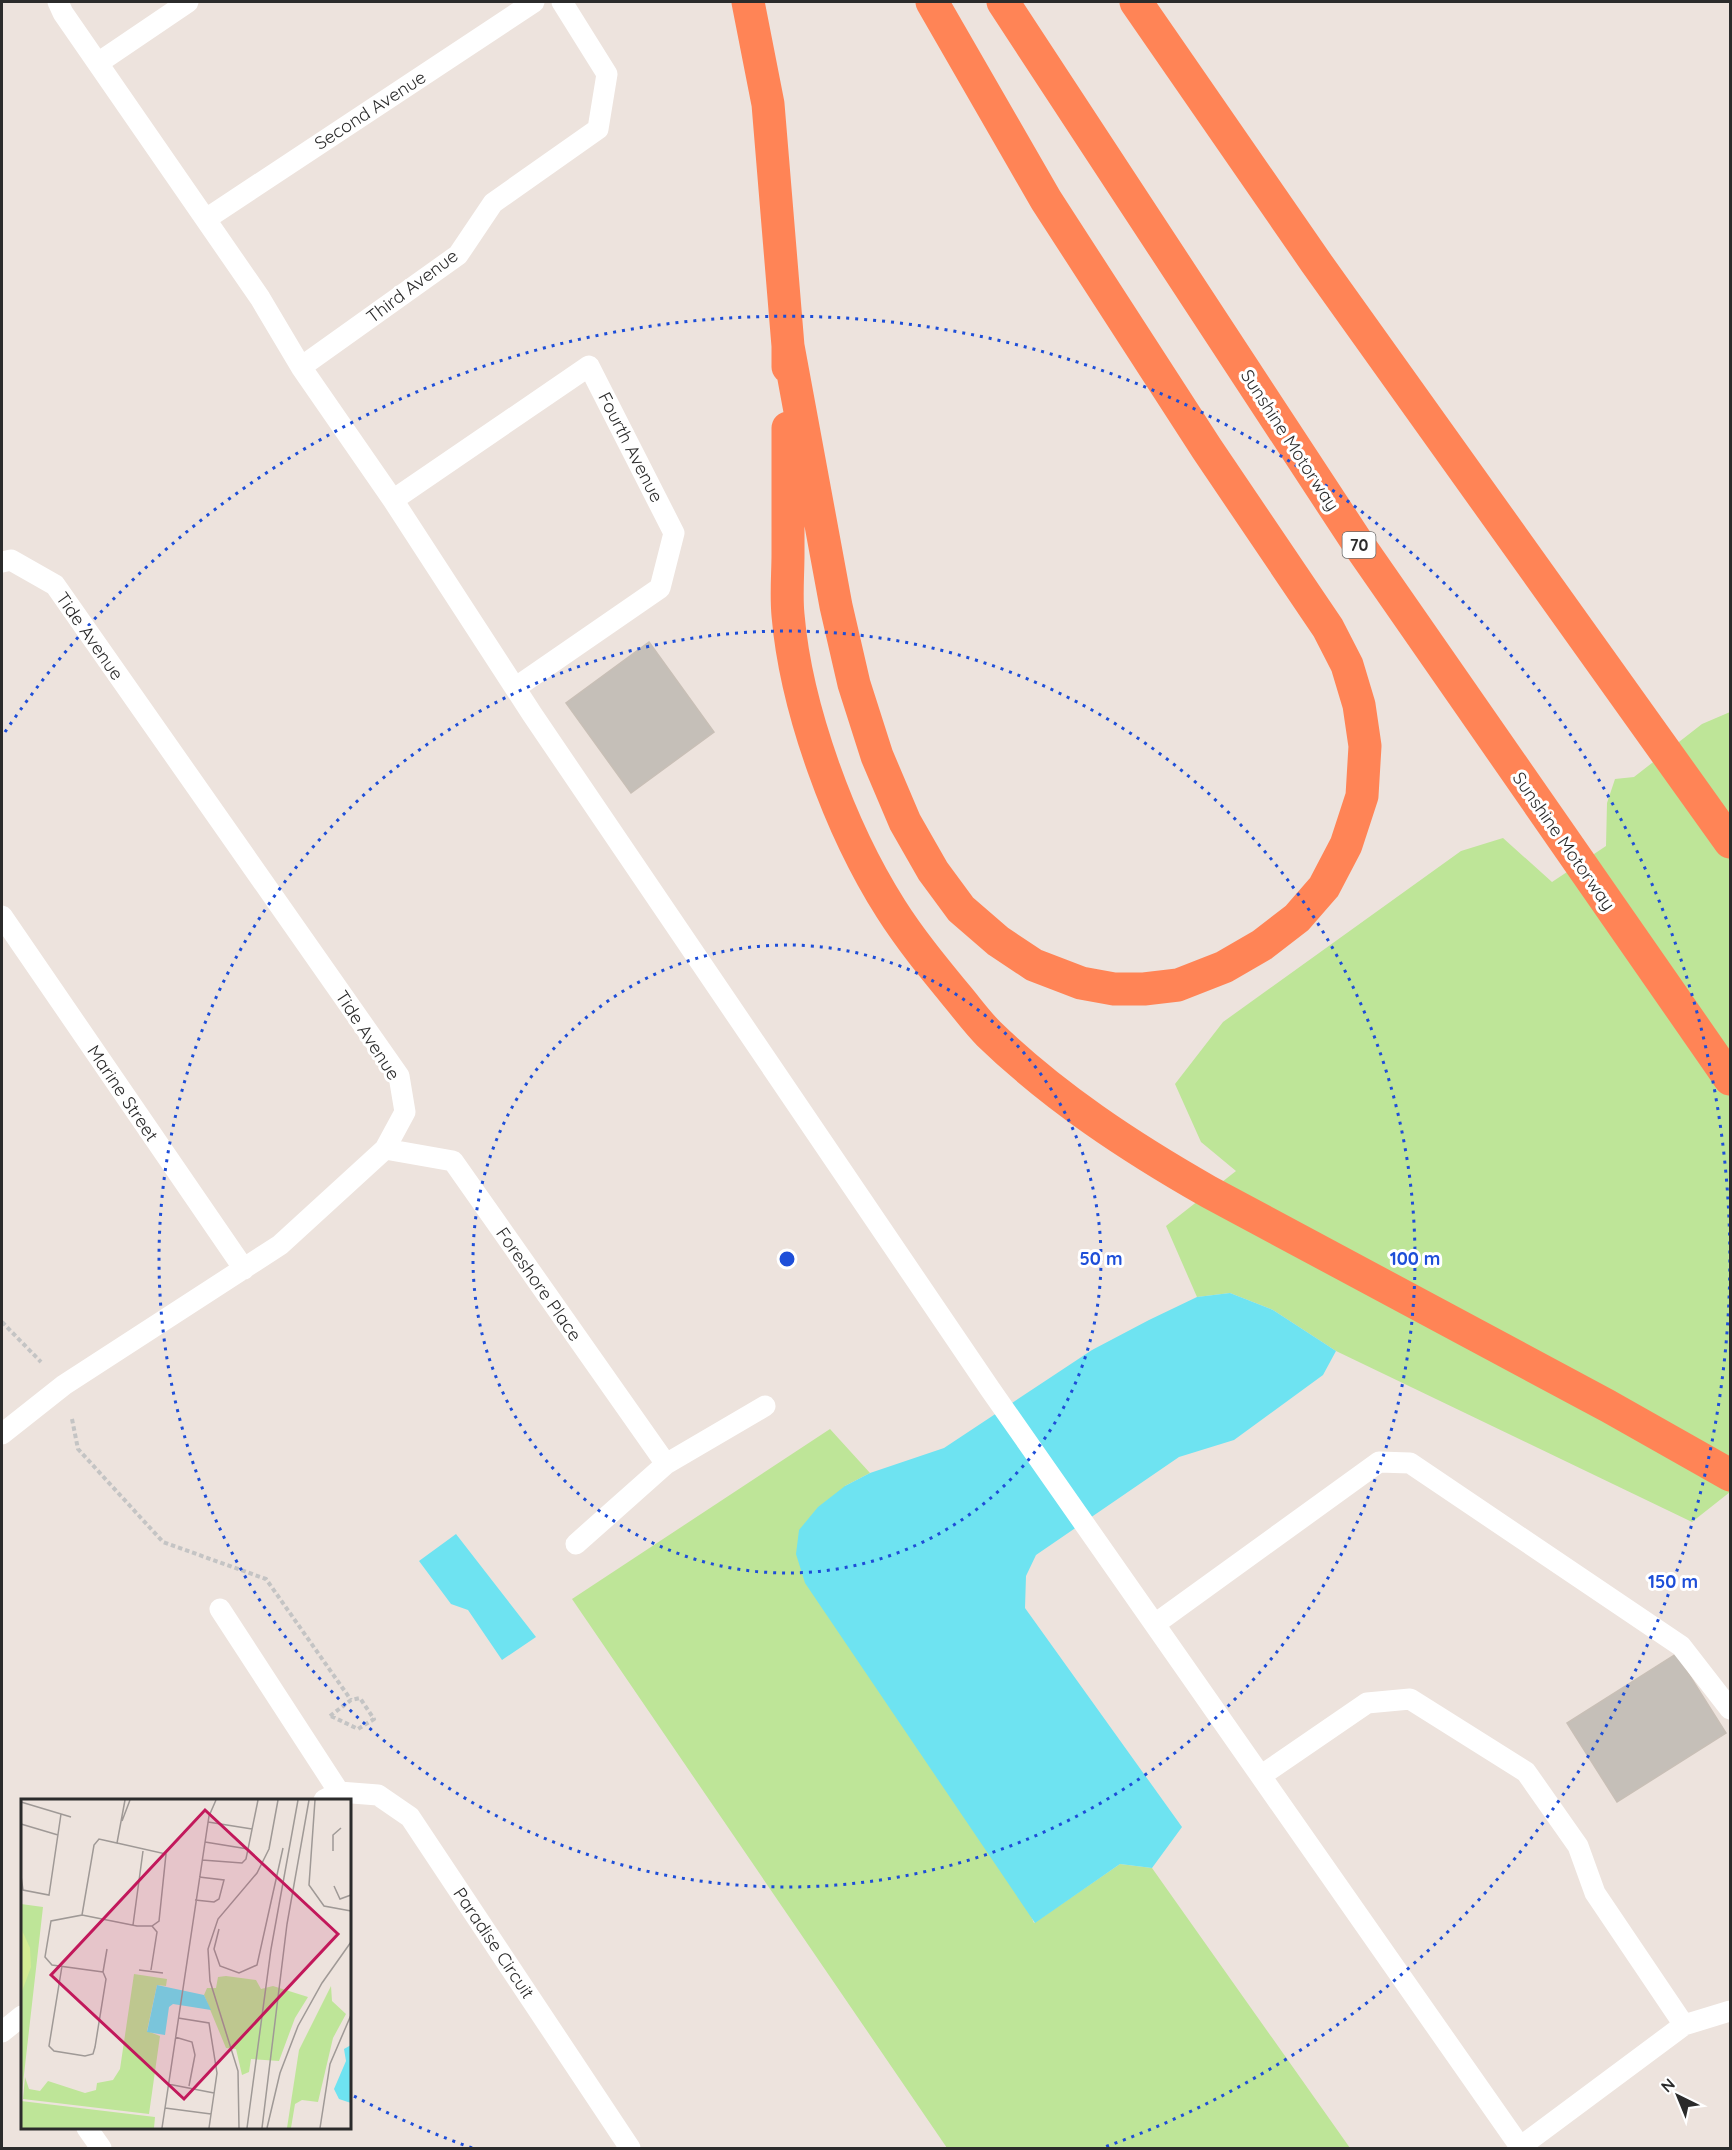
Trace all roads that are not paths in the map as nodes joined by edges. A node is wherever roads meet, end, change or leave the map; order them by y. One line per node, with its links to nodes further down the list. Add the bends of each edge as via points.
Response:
1 (58, 2): 9 (lane)
2 (188, 2): 9 (lane)
3 (534, 2): 10 (lane, Second Avenue)
4 (562, 2): 12 (lane, Third Avenue, via 607,74 598,129 493,204 458,255)
5 (748, 2): 11 (highway, via 768,104)
6 (932, 2): 11 (highway, via 1046,200 1328,628 1347,665 1359,705 1365,746 1362,796 1346,845 1324,887 1297,918 1224,968 1178,985 1114,989 1081,983 1034,965 961,909 933,871 906,822 877,756 854,684)
7 (1003, 2): 18 (highway, Sunshine Motorway / 70, via 1359,545)
8 (1137, 2): 16 (highway, via 1322,271)
9 (98, 63): 10 (lane)
10 (206, 219): 12 (lane)
11 (788, 346): 24 (highway, via 788,614 811,730 834,793 890,908 949,986 988,1032 1034,1074 1144,1155)
12 (301, 367): 13 (lane)
13 (393, 500): 15 (lane); 15 (lane, Fourth Avenue, via 589,366 674,533 660,588)
14 (2, 562): 19 (lane, Tide Avenue, via 11,560 54,585 399,1076 405,1112)
15 (515, 688): 27 (lane, via 990,1389)
16 (1731, 842)
17 (2, 916): 20 (lane, Marine Street)
18 (1731, 1079)
19 (385, 1149): 20 (lane, Tide Avenue, via 280,1245); 23 (lane, Foreshore Place, via 453,1161)
20 (244, 1269): 22 (lane, Tide Avenue, via 64,1385)
21 (765, 1406): 23 (lane)
22 (2, 1434)
23 (666, 1464): 25 (lane)
24 (1731, 1475)
25 (576, 1544)
26 (220, 1609): 30 (lane)
27 (1155, 1624): 28 (lane, via 1379,1462 1410,1463 1681,1646); 29 (lane)
28 (1731, 1709)
29 (1262, 1775): 32 (lane, via 1367,1703 1410,1699 1526,1772 1578,1846 1594,1893); 36 (lane)
30 (331, 1796): 35 (lane, Paradise Circuit, via 378,1795 410,1817)
31 (1731, 2011): 32 (lane)
32 (1684, 2025): 36 (lane)
33 (88, 2129): 34 (lane)
34 (101, 2148)
35 (630, 2148)
36 (1521, 2148)

